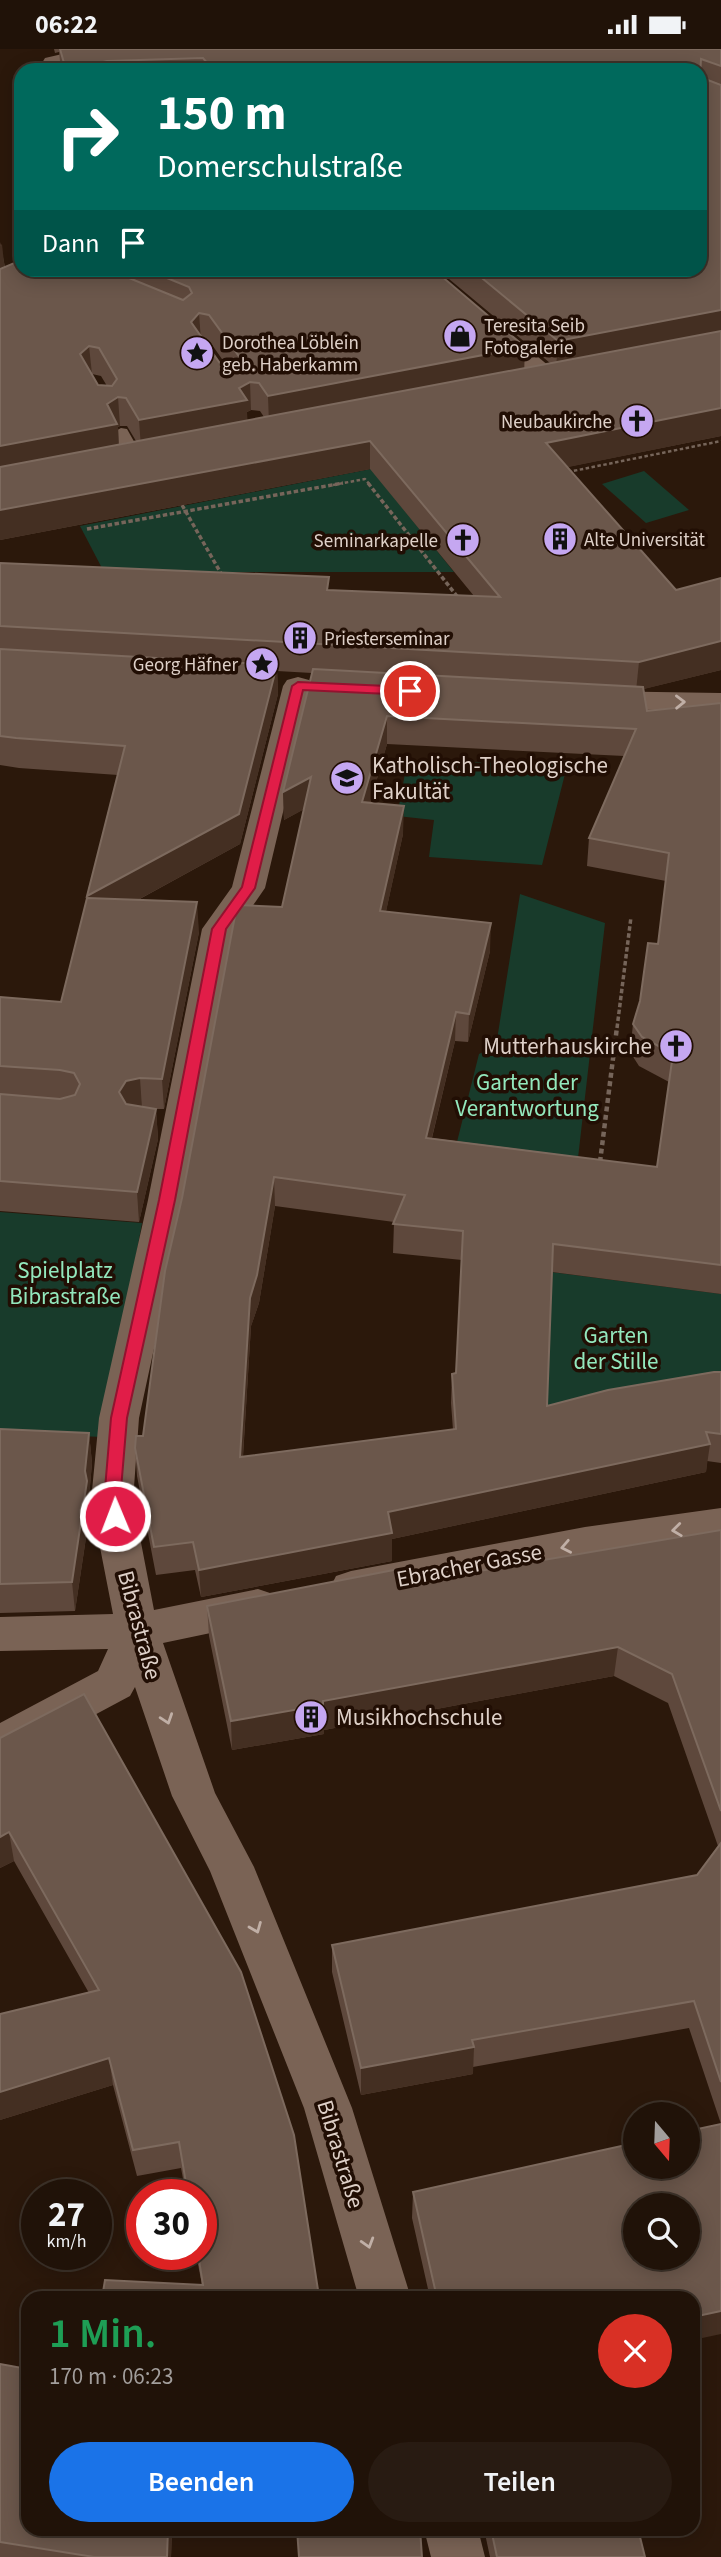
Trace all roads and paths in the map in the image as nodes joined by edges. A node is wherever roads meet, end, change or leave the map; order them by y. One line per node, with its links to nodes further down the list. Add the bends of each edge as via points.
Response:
1 (113, 49): 2 (street)
2 (53, 61)
3 (426, 277): 4 (street)
4 (552, 382)
5 (121, 433): 7 (lane)
6 (721, 441): 8 (path)
7 (136, 461)
8 (558, 474)
9 (182, 505): 10 (path)
10 (186, 511): 11 (path); 12 (path); 13 (path, via 365,479)
11 (87, 529)
12 (225, 582)
13 (461, 600)
14 (297, 686): 19 (street, Bibrastraße, via 248,888 219,929)
15 (562, 699): 16 (street, one-way to 16)
16 (721, 702)
17 (631, 917): 20 (path, via 598,1161)
18 (142, 1123): 19 (street)
19 (181, 1126): 22 (street, Bibrastraße, via 119,1418 112,1501)
20 (610, 1164)
21 (721, 1524): 22 (street, Ebracher Gasse, one-way to 22, via 585,1543)
22 (137, 1631): 23 (street, Ebracher Gasse); 24 (street, via 115,1682); 25 (street, Bibrastraße, one-way to 25, via 194,1796 231,1867 328,2108)
23 (0, 1634)
24 (0, 1744)
25 (383, 2291)
26 (453, 2536): 27 (street)
27 (458, 2557)

